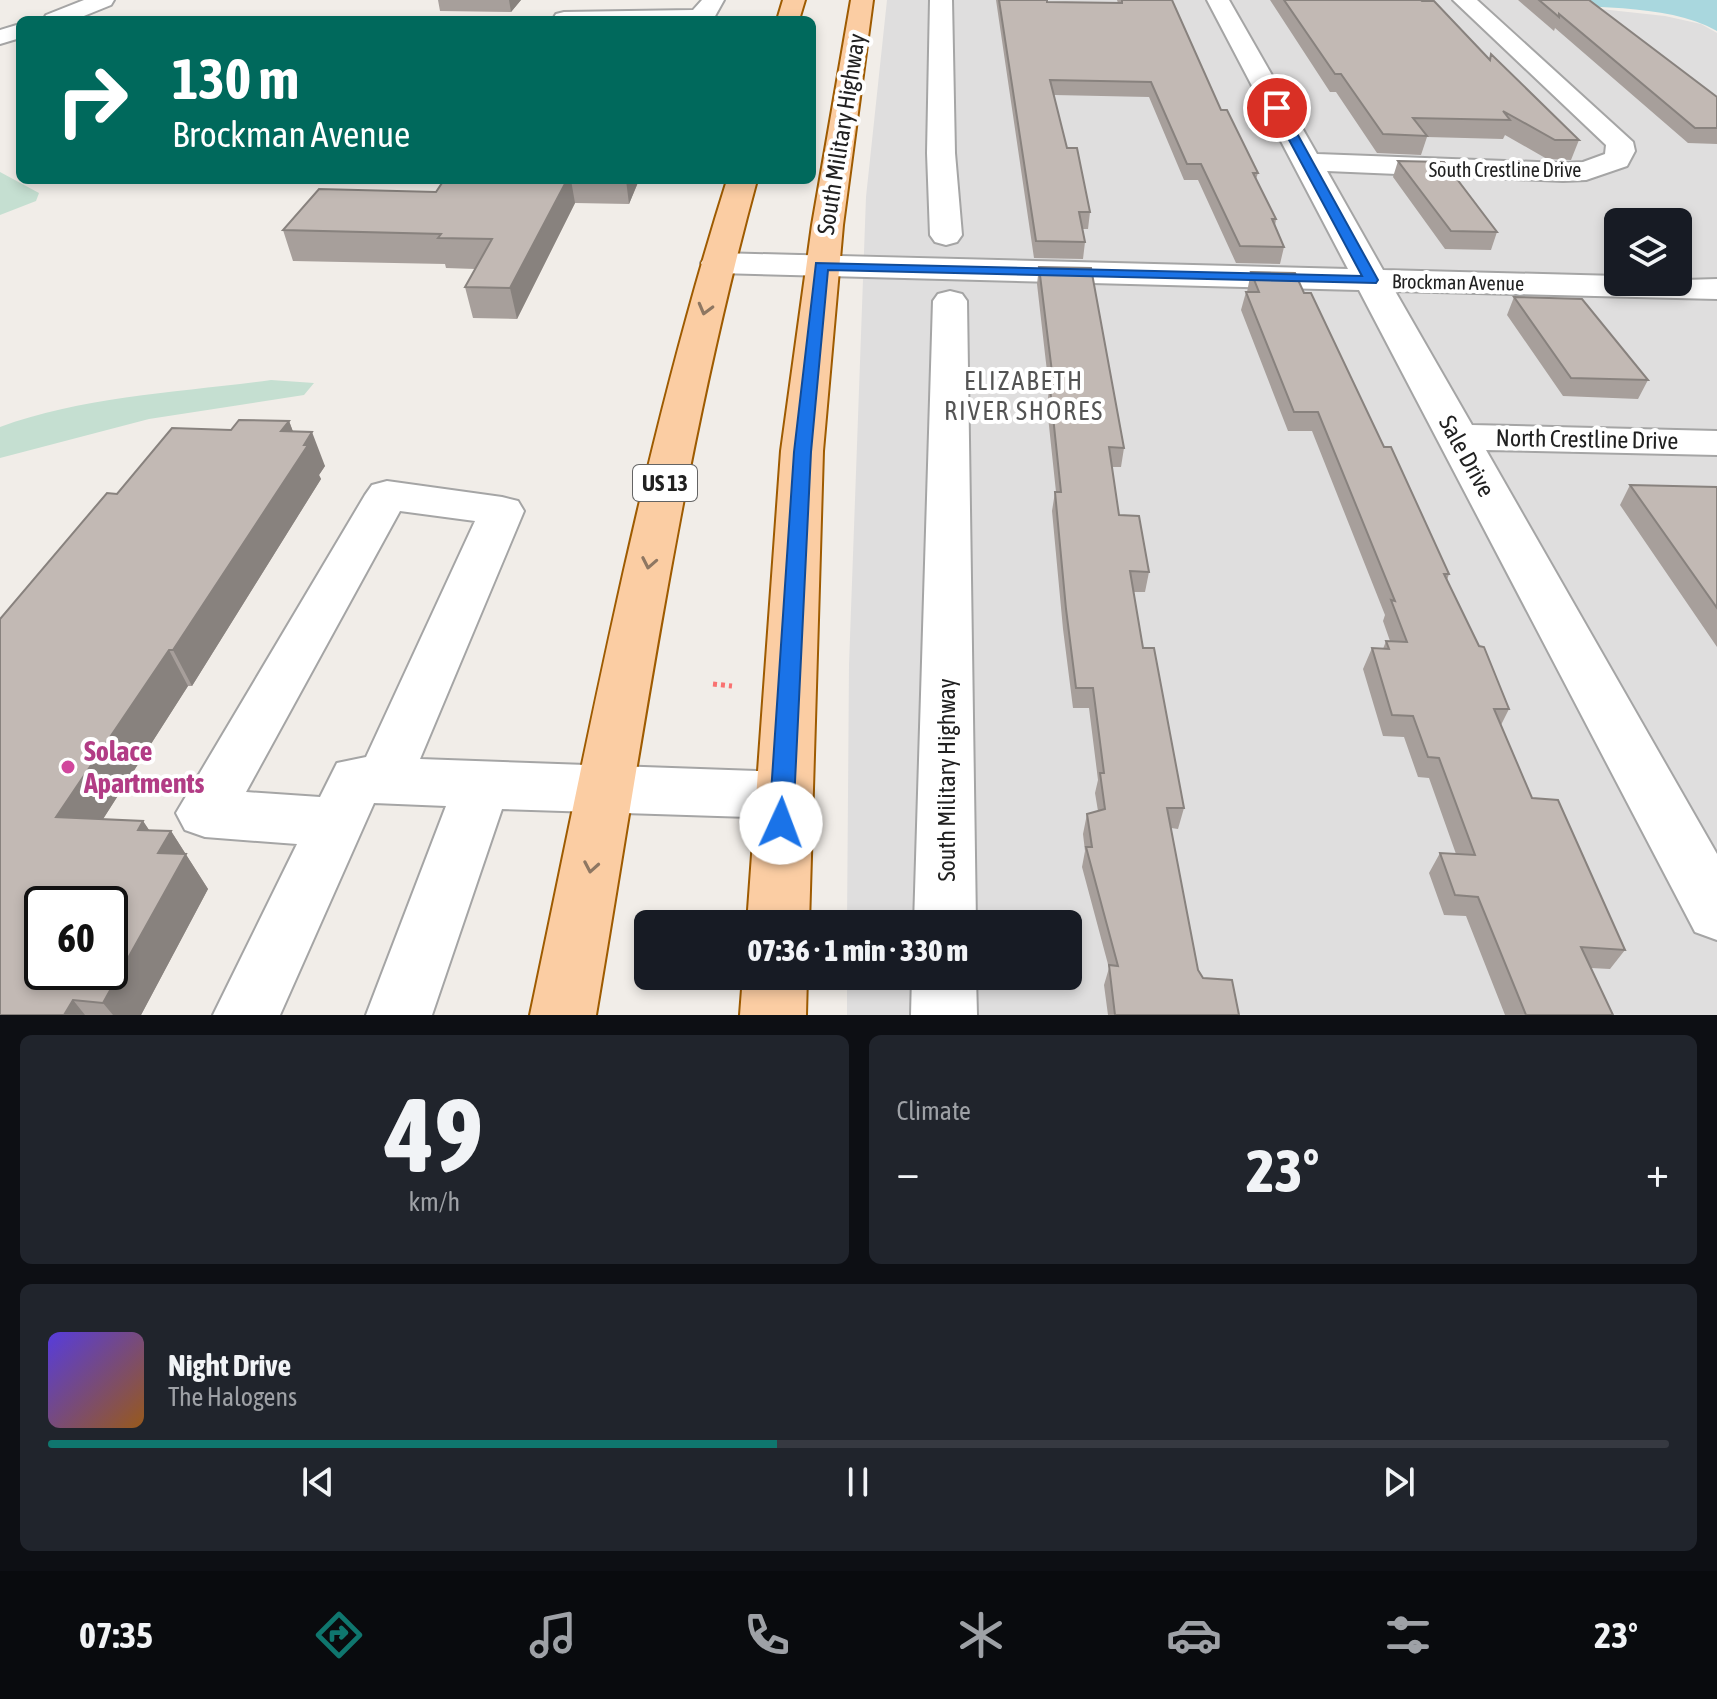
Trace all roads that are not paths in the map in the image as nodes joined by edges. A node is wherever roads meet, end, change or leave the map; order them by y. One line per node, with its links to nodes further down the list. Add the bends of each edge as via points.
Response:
1 (103, 0): 7 (street)
2 (713, 0): 8 (street)
3 (862, 0): 13 (main road, South Military Highway)
4 (941, 0): 11 (street)
5 (1218, 0): 9 (street, Sale Drive)
6 (1464, 0): 9 (street, South Crestline Drive, via 1619,142 1617,160 1586,171 1563,172)
7 (64, 16)
8 (698, 16)
9 (1307, 162): 14 (street, Sale Drive)
10 (741, 184): 12 (main road, US 13)
11 (946, 235)
12 (718, 263): 13 (street, Brockman Avenue); 21 (main road, US 13, one-way to 21, via 691,363)
13 (821, 266): 14 (street, Brockman Avenue); 22 (main road, South Military Highway, via 802,452)
14 (1371, 280): 15 (street, Brockman Avenue); 17 (street, Sale Drive)
15 (1717, 289)
16 (950, 301): 25 (street, South Military Highway)
17 (1457, 437): 18 (street, North Crestline Drive); 26 (street, Sale Drive)
18 (1717, 443)
19 (383, 780): 20 (street); 23 (street, via 357,779); 23 (street, via 502,511 387,495 205,813)
20 (482, 785): 21 (street); 30 (street)
21 (604, 790): 22 (street); 31 (main road, US 13, one-way to 31)
22 (782, 795): 24 (main road, South Military Highway)
23 (337, 822): 29 (street)
24 (778, 910)
25 (945, 910)
26 (1717, 912)
27 (774, 990): 32 (main road)
28 (944, 990): 33 (street)
29 (246, 1015)
30 (399, 1015)
31 (563, 1015)
32 (773, 1015)
33 (944, 1015)

